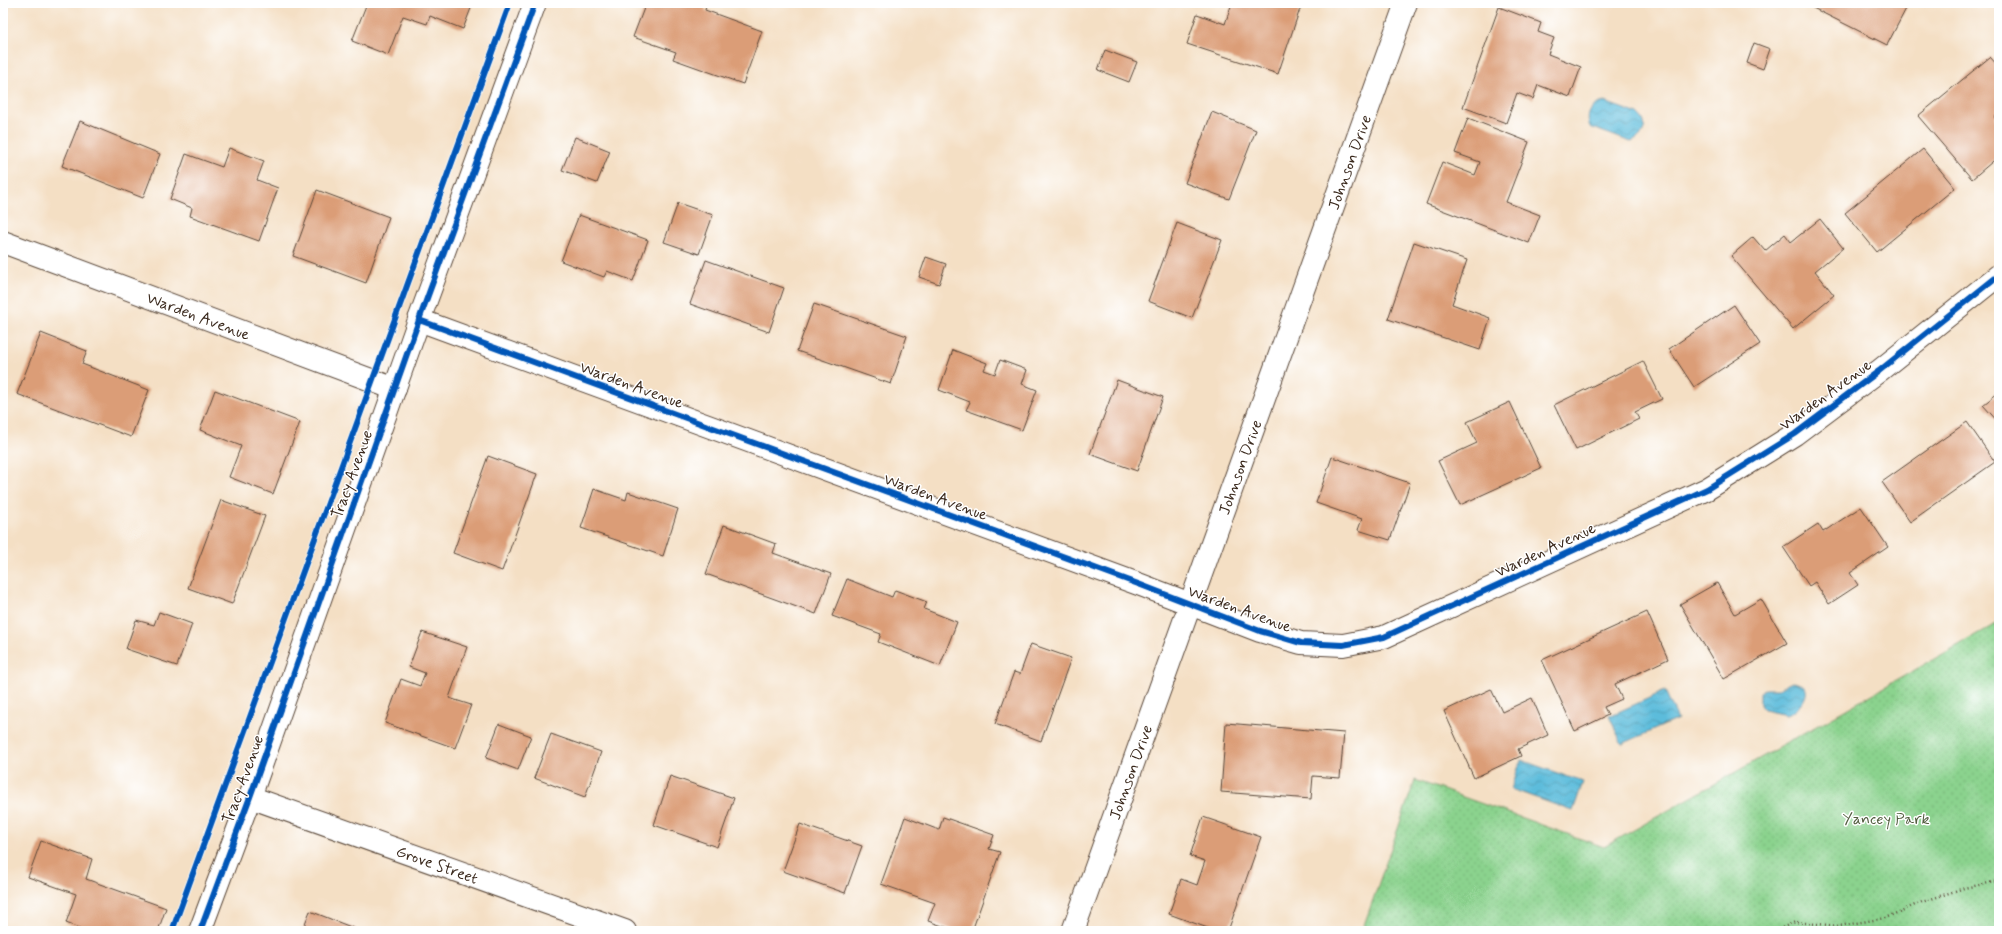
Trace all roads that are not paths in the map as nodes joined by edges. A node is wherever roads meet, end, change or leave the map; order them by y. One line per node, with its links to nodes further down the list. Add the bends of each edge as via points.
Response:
1 (535, 3): 5 (street, Tracy Avenue)
2 (1406, 3): 7 (street, Johnson Drive)
3 (3, 242): 6 (street, Warden Avenue)
4 (1999, 275): 7 (street, Warden Avenue, via 1795,434 1707,489 1384,637 1343,645 1301,644)
5 (419, 320): 6 (street, Tracy Avenue); 7 (street, Warden Avenue)
6 (395, 389): 8 (street, Tracy Avenue)
7 (1190, 604): 11 (street, Johnson Drive)
8 (250, 797): 9 (street, Tracy Avenue); 10 (street, Grove Street)
9 (200, 931)
10 (626, 931)
11 (1073, 931)

